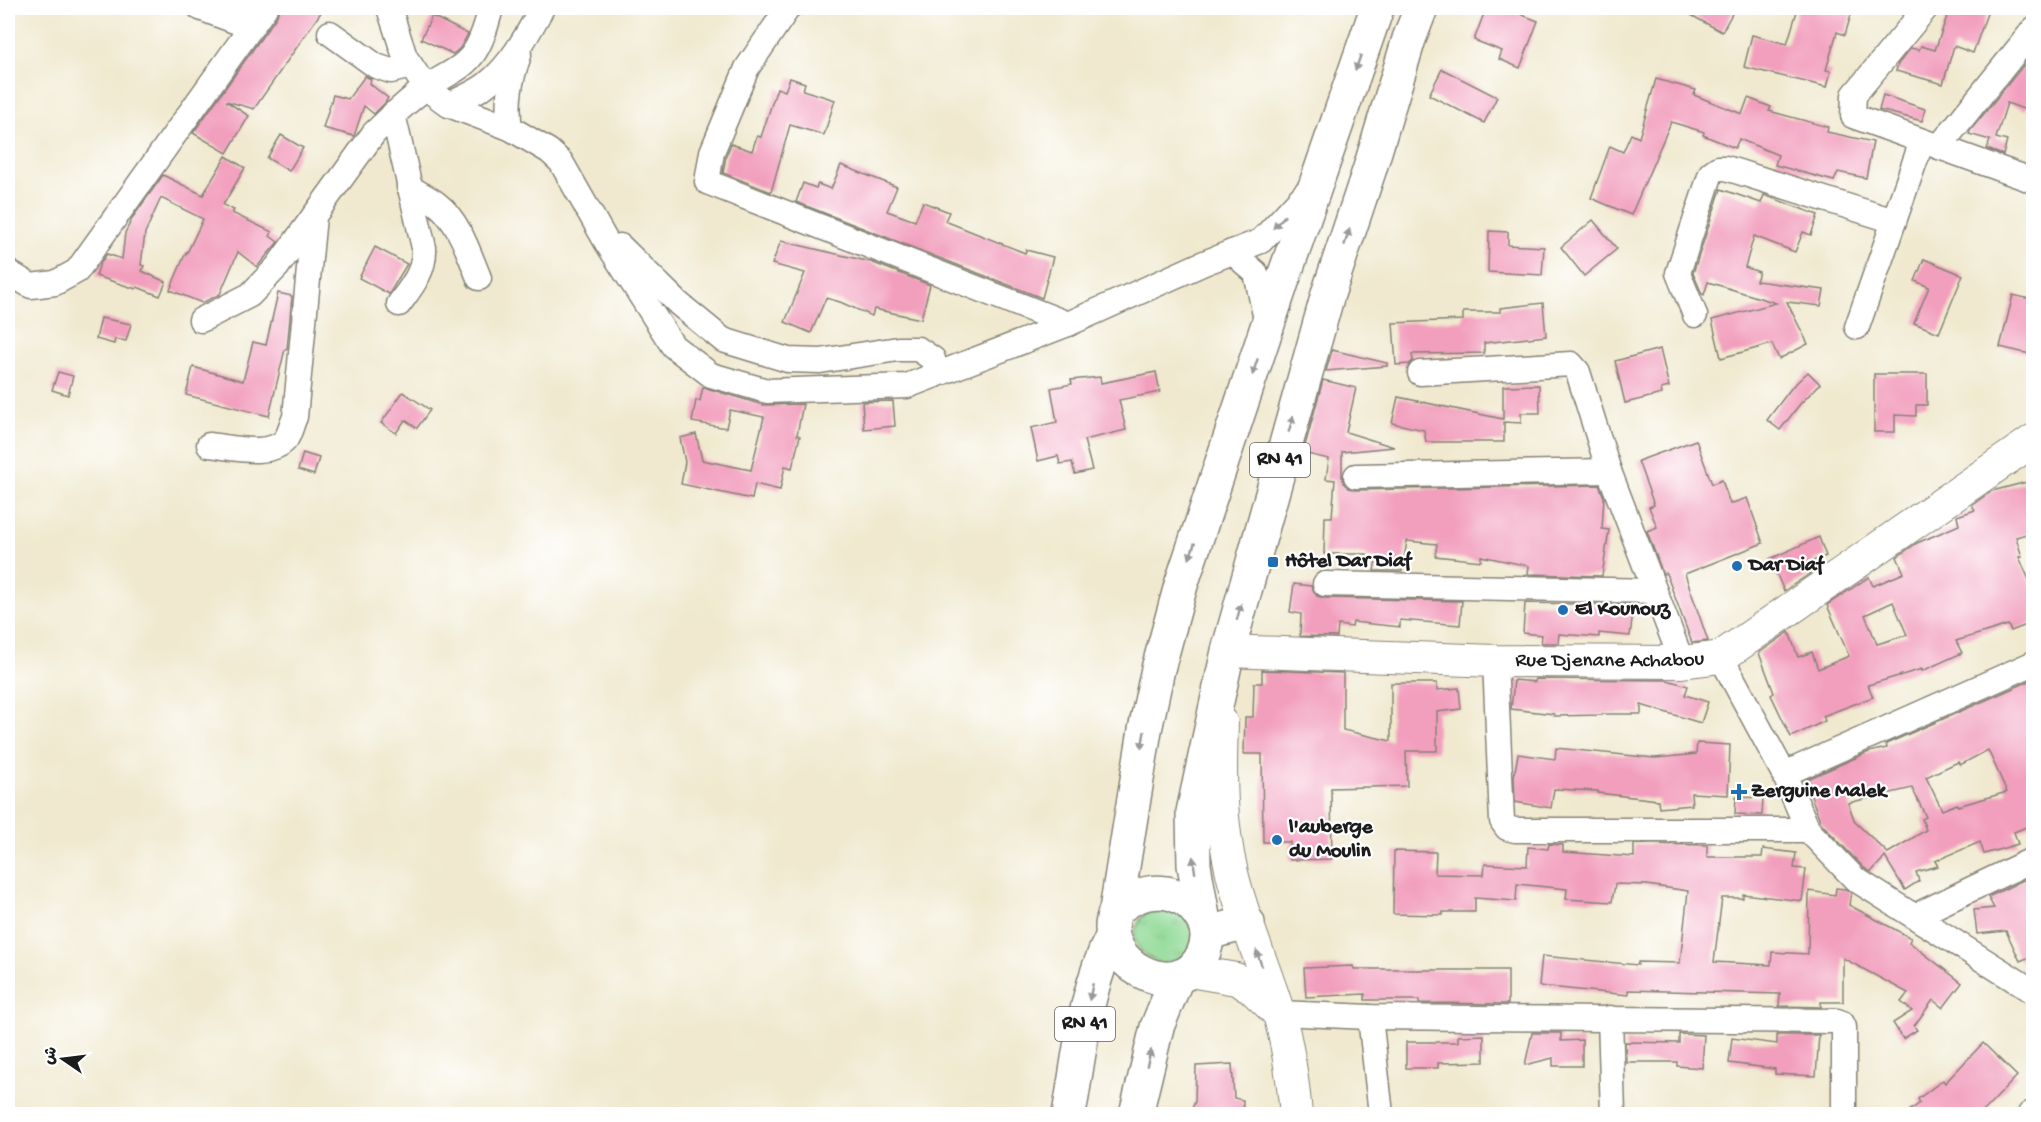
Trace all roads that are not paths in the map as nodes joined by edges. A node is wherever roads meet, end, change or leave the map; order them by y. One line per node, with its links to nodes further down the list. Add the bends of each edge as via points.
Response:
1 (200, 8): 9 (street)
2 (389, 8): 13 (street)
3 (491, 8): 14 (street, via 474,53 458,69)
4 (542, 8): 12 (street)
5 (788, 8): 31 (street, via 747,68 712,152 707,182)
6 (1377, 8): 19 (highway, RN 41, one-way to 19)
7 (1421, 8): 43 (highway, RN 41, one-way to 7, via 1328,294)
8 (1926, 8): 18 (street, via 1854,95 1853,116)
9 (258, 17): 26 (street, via 77,271 55,283 31,286)
10 (2034, 30): 18 (street)
11 (330, 33): 13 (street, via 376,66 391,71)
12 (524, 42): 15 (street, via 486,85); 17 (street, via 511,78 507,108)
13 (411, 66): 14 (street)
14 (426, 88): 15 (street); 16 (street)
15 (449, 105): 17 (street)
16 (393, 114): 21 (street); 22 (street)
17 (510, 128): 23 (street, via 561,162)
18 (1931, 144): 20 (street); 24 (street)
19 (1319, 179): 25 (street, one-way to 25, via 1261,241); 32 (highway, RN 41)
20 (2034, 181)
21 (409, 187): 27 (street, via 439,205 451,219); 28 (street, via 424,259 420,274)
22 (314, 216): 30 (street, via 277,267 250,295); 37 (street, via 295,417 286,439 259,451)
23 (593, 218): 35 (street, via 679,304 723,340 788,360 809,361 918,349 933,359); 35 (street, via 673,346 711,375 767,391 907,386)
24 (1894, 221): 29 (street, via 1718,168 1711,173 1678,273); 33 (street)
25 (1232, 252): 31 (street); 32 (street, via 1256,273)
26 (8, 272)
27 (478, 278)
28 (399, 304)
29 (1695, 315)
30 (201, 320)
31 (1068, 324): 35 (street)
32 (1268, 327): 52 (highway, RN 41, one-way to 52, via 1163,649 1145,730)
33 (1857, 327)
34 (1420, 373): 38 (street, via 1570,364 1578,372)
35 (936, 375)
36 (2034, 440): 42 (main road, Rue Djenane Achabou)
37 (209, 445)
38 (1609, 471): 39 (street); 41 (street)
39 (1356, 476)
40 (1325, 584): 41 (street)
41 (1654, 591): 45 (street)
42 (1721, 657): 45 (main road, Rue Djenane Achabou); 47 (street)
43 (1226, 660): 44 (main road, Rue Djenane Achabou); 51 (main road, via 1220,769 1223,828 1232,874); 53 (highway, RN 41, one-way to 43, via 1194,865 1193,812)
44 (1495, 661): 45 (main road, Rue Djenane Achabou); 48 (street, via 1502,820 1507,828)
45 (1682, 662)
46 (2034, 663): 47 (street)
47 (1784, 774): 48 (street)
48 (1808, 830): 50 (street, via 1855,879)
49 (2034, 859): 50 (street)
50 (1915, 916): 55 (street)
51 (1248, 923): 53 (highway); 56 (main road, one-way to 51)
52 (1114, 924): 53 (highway, via 1127,901 1154,892 1183,899 1196,909); 54 (highway, via 1123,956 1138,970 1163,978); 59 (highway, RN 41, one-way to 59, via 1093,983)
53 (1206, 928): 54 (highway, via 1206,948 1200,961)
54 (1183, 975): 56 (main road, via 1236,979 1251,987); 60 (highway, one-way to 54, via 1157,1027)
55 (2034, 992)
56 (1279, 1013): 57 (street); 61 (main road)
57 (1370, 1017): 58 (street); 62 (street)
58 (1610, 1018): 63 (street); 64 (street, via 1842,1023)
59 (1069, 1114)
60 (1136, 1114)
61 (1296, 1114)
62 (1381, 1114)
63 (1613, 1114)
64 (1844, 1114)

